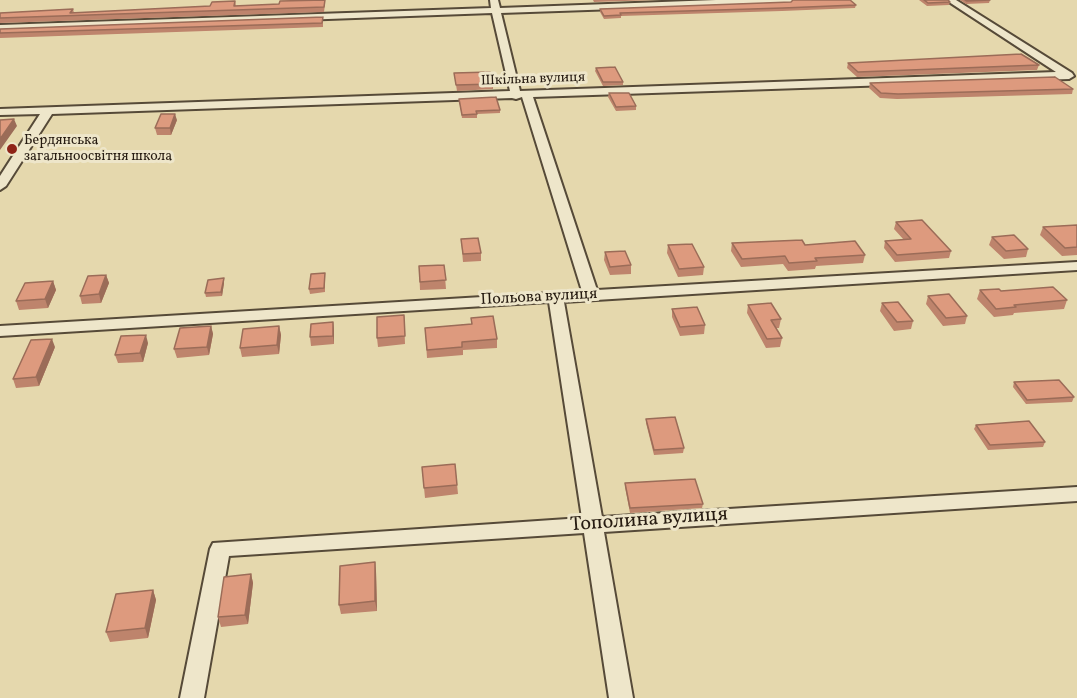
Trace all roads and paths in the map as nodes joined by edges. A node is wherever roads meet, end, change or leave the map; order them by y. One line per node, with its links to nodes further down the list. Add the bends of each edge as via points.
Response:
1 (790, 0): 3 (street)
2 (950, 0): 5 (street)
3 (495, 5): 4 (street); 6 (street)
4 (0, 28)
5 (1072, 78): 6 (street, Шкільна вулиця)
6 (521, 96): 7 (street, Шкільна вулиця); 11 (street)
7 (48, 111): 8 (street, Шкільна вулиця); 9 (street)
8 (0, 112)
9 (0, 186)
10 (1077, 266): 11 (street, Польова вулиця)
11 (591, 295): 12 (street, Польова вулиця)
12 (556, 297): 13 (street, Польова вулиця); 15 (street)
13 (0, 331)
14 (1077, 494): 15 (street, Тополина вулиця)
15 (591, 525): 16 (street, Тополина вулиця, via 220,549); 17 (street)
16 (192, 698)
17 (621, 698)

